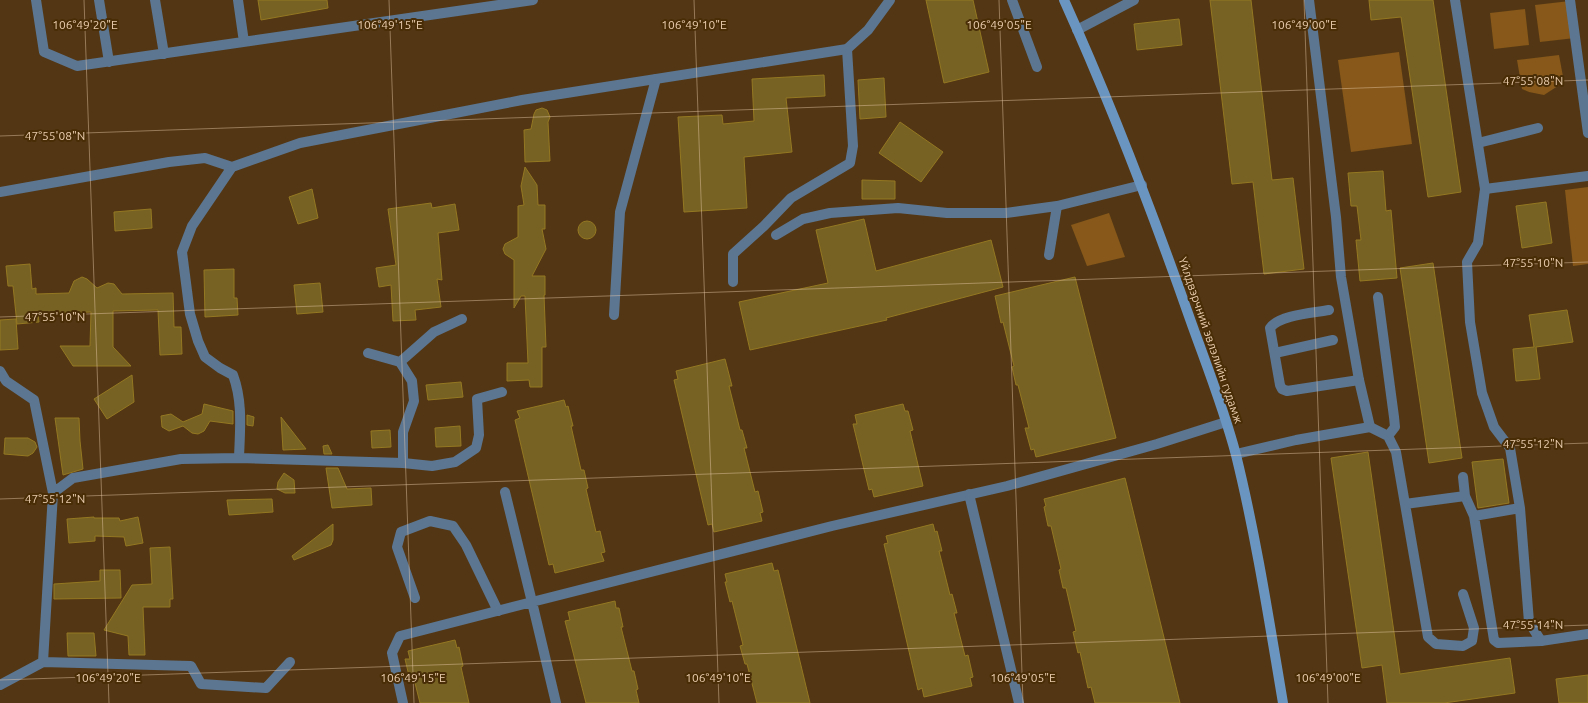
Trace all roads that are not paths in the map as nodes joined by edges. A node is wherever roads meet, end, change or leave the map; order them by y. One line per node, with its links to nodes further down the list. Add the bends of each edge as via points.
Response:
1 (36, 0): 18 (street, via 44,52 77,66)
2 (99, 0): 18 (street)
3 (155, 0): 17 (street)
4 (238, 0): 15 (street)
5 (533, 0): 13 (street)
6 (890, 0): 16 (street, via 878,19)
7 (1012, 0): 19 (street)
8 (1064, 0): 14 (main road, Үйлдвэрчний эвлэлийн гудамж)
9 (1134, 0): 14 (street)
10 (1309, 0): 42 (street, via 1341,277)
11 (1455, 0): 23 (street)
12 (1570, 0): 22 (street)
13 (468, 5): 15 (street)
14 (1077, 30): 26 (main road, Үйлдвэрчний эвлэлийн гудамж)
15 (244, 42): 17 (street)
16 (847, 49): 20 (street); 32 (street, via 853,146 850,163 791,198 733,254)
17 (164, 54): 18 (street)
18 (109, 62)
19 (1037, 67)
20 (656, 79): 24 (street, via 522,100 300,143); 35 (street, via 620,212)
21 (1538, 128): 23 (street)
22 (1588, 133)
23 (1478, 143): 27 (street)
24 (232, 166): 28 (street, via 205,158 168,162); 48 (street, via 192,226 182,252 190,314 198,341 205,357 233,375 239,390)
25 (1588, 176): 27 (street)
26 (1142, 185): 29 (street); 44 (main road, Үйлдвэрчний эвлэлийн гудамж)
27 (1485, 189): 56 (street, via 1478,243 1467,262 1470,322 1482,393 1494,428 1510,448)
28 (0, 192)
29 (1057, 206): 30 (street, via 1006,213 947,213 898,208 830,213 802,219); 31 (street)
30 (776, 235)
31 (1049, 255)
32 (733, 282)
33 (1378, 297): 46 (street, via 1395,427)
34 (1329, 310): 39 (street, via 1274,323 1270,328)
35 (614, 315)
36 (462, 318): 40 (street, via 434,332)
37 (1333, 340): 39 (street)
38 (368, 353): 40 (street)
39 (1275, 354): 42 (street, via 1280,385 1287,391)
40 (400, 362): 49 (street, via 412,381 414,400 403,432)
41 (0, 371): 52 (street, via 6,381 34,400)
42 (1359, 380): 45 (street)
43 (502, 392): 49 (street, via 477,399 479,434 476,448 455,462 432,466)
44 (1226, 422): 47 (main road, Үйлдвэрчний эвлэлийн гудамж); 53 (street, via 1157,444)
45 (1370, 427): 46 (street); 47 (street)
46 (1388, 436): 55 (street, via 1396,452)
47 (1236, 454): 70 (main road, Үйлдвэрчний эвлэлийн гудамж)
48 (239, 458): 49 (street); 52 (street, via 181,459 73,478)
49 (403, 463)
50 (1463, 477): 54 (street)
51 (505, 492): 60 (street)
52 (53, 494): 64 (street)
53 (969, 494): 60 (street); 69 (street)
54 (1466, 496): 55 (street); 57 (street)
55 (1405, 504): 58 (street, via 1428,638 1436,644 1463,646 1472,641 1474,628)
56 (1520, 508): 57 (street); 63 (street, via 1529,622)
57 (1474, 516): 63 (street, via 1494,640 1498,643)
58 (1463, 594)
59 (415, 598): 61 (street, via 397,547 401,532 430,521 453,526 466,545)
60 (532, 602): 61 (street); 68 (street)
61 (498, 612): 67 (street, via 400,636 392,653)
62 (1588, 634): 63 (street)
63 (1542, 641)
64 (43, 662): 65 (street, via 191,666 201,684 266,688); 66 (street)
65 (290, 662)
66 (0, 685)
67 (403, 703)
68 (556, 703)
69 (1019, 703)
70 (1283, 703)

